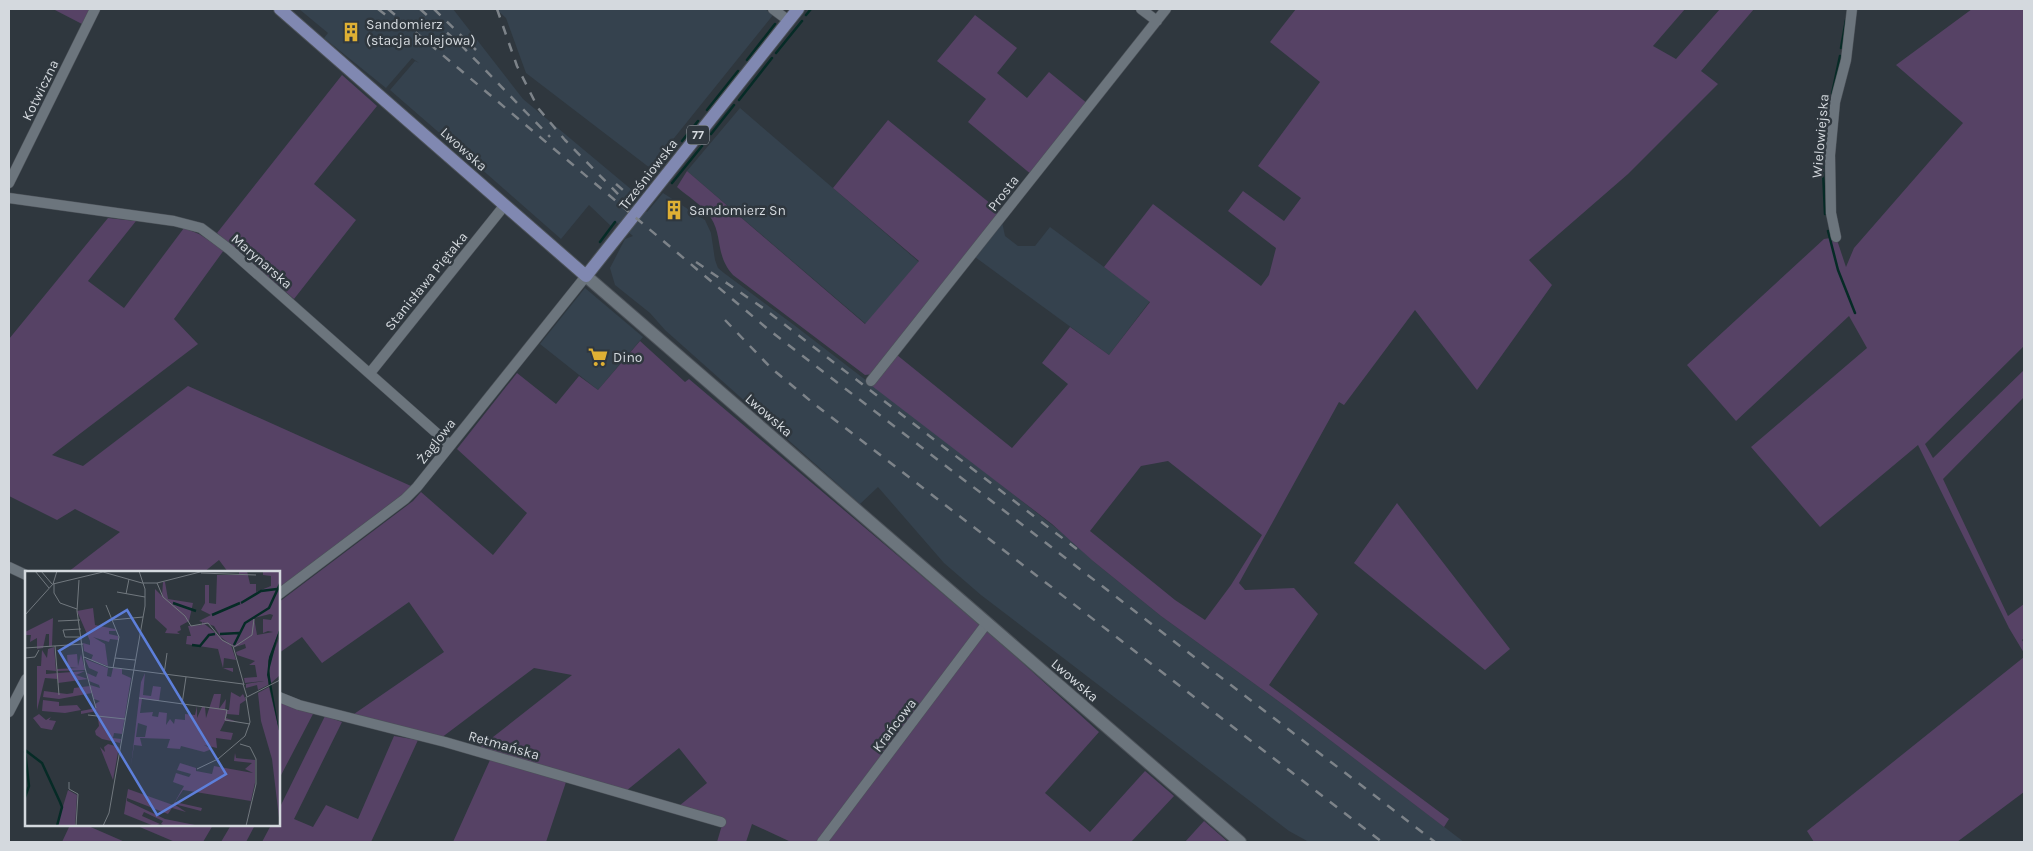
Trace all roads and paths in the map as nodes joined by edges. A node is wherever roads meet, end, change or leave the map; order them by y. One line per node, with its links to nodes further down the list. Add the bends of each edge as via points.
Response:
1 (95, 9): 10 (street, Kotwiczna)
2 (280, 9): 12 (main road, Lwowska)
3 (773, 9): 8 (street)
4 (798, 9): 8 (main road, Trześniowska / 77)
5 (1142, 9): 9 (street)
6 (1166, 9): 9 (street, Prosta)
7 (1852, 9): 13 (street, Wielowiejska, via 1846,60 1835,102 1830,155 1831,213)
8 (789, 21): 14 (main road, Trześniowska / 77)
9 (1157, 21): 16 (street, Prosta)
10 (9, 183)
11 (9, 198): 15 (street, Marynarska, via 174,221 201,228)
12 (504, 206): 14 (main road, Lwowska); 15 (street, Stanisława Piętaka)
13 (1836, 237)
14 (586, 276): 17 (street, Żaglowa); 21 (main road, Lwowska)
15 (370, 373): 17 (street, Marynarska)
16 (871, 382)
17 (450, 445): 20 (street, Żaglowa, via 405,498)
18 (9, 567): 19 (street)
19 (25, 575)
20 (280, 593)
21 (987, 623): 26 (street, Krańcowa); 27 (main road, Lwowska)
22 (25, 680): 24 (street)
23 (280, 698): 25 (street, Retmańska, via 445,742)
24 (9, 712)
25 (721, 822)
26 (822, 842)
27 (1240, 842)

